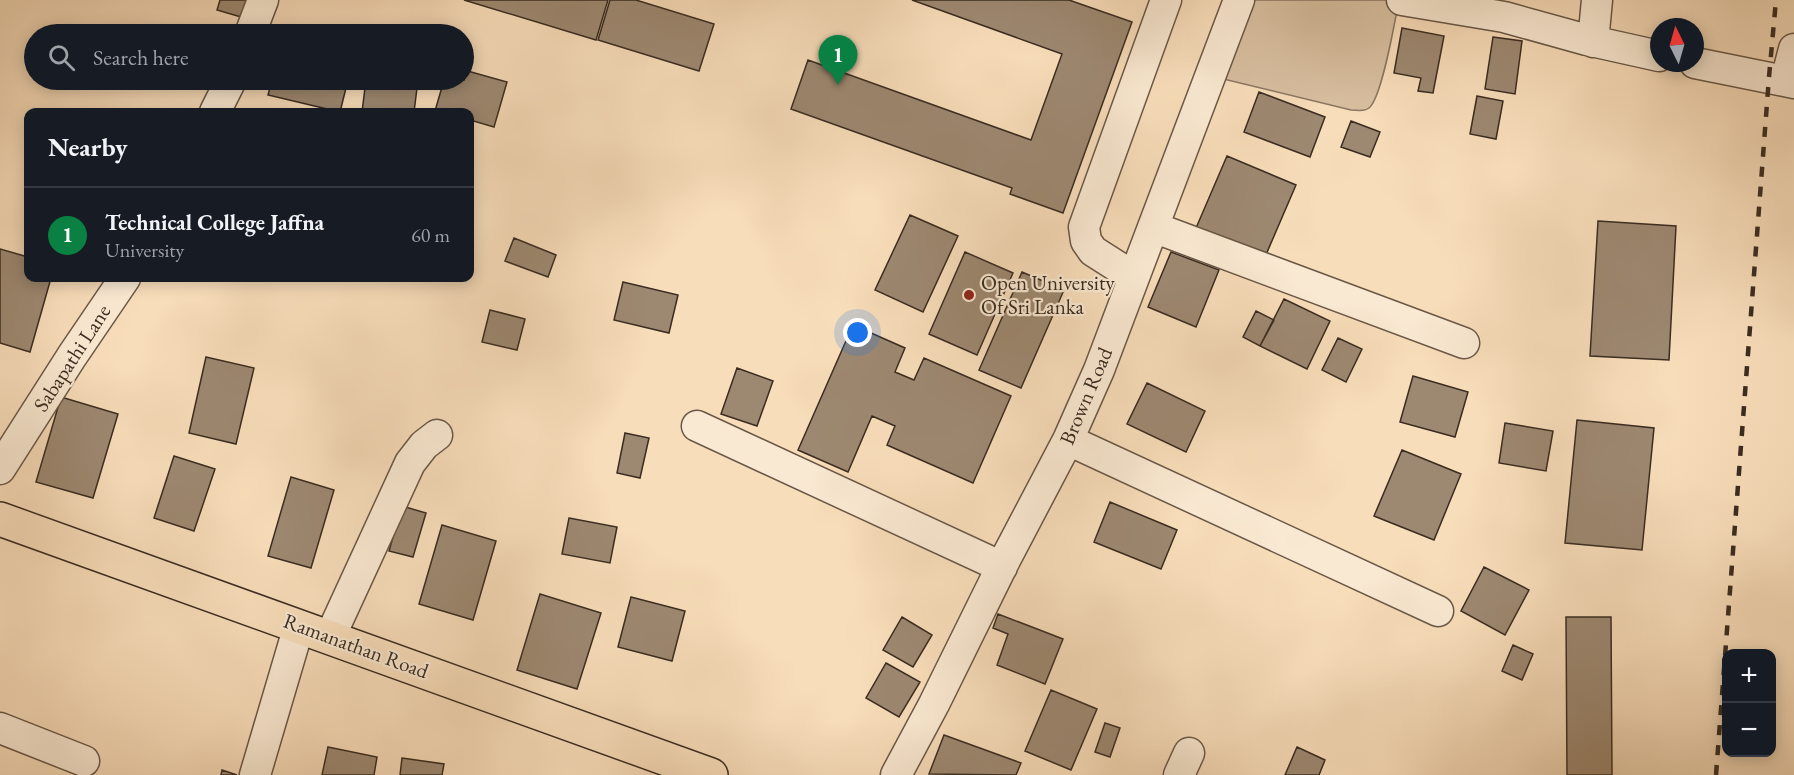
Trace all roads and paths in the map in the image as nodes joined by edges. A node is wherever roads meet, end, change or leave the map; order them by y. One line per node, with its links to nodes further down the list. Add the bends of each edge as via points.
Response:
1 (263, 0): 6 (street)
2 (1166, 0): 15 (street, via 1084,227 1086,241 1093,251)
3 (1239, 0): 14 (street, Brown Road)
4 (1402, 0): 7 (street, via 1504,17)
5 (1597, 0): 7 (street)
6 (254, 24)
7 (1593, 42): 9 (street)
8 (1794, 49): 11 (street)
9 (1650, 54)
10 (1704, 65): 11 (street)
11 (1790, 81)
12 (226, 90): 13 (street)
13 (217, 108)
14 (1154, 227): 15 (street, Brown Road); 17 (street)
15 (1134, 277): 20 (street, Brown Road)
16 (122, 282): 21 (street, Sabapathi Lane)
17 (1464, 344)
18 (697, 426): 23 (street)
19 (437, 435): 26 (street, via 410,463)
20 (1068, 440): 23 (street, Brown Road); 24 (street)
21 (0, 469)
22 (0, 519): 25 (main road, Ramanathan Road)
23 (1002, 567): 31 (street, Brown Road)
24 (1438, 611)
25 (299, 626): 26 (main road, Ramanathan Road); 29 (street)
26 (330, 637): 30 (main road, Ramanathan Road)
27 (0, 728): 28 (street)
28 (84, 761)
29 (255, 775)
30 (711, 775)
31 (896, 775)

